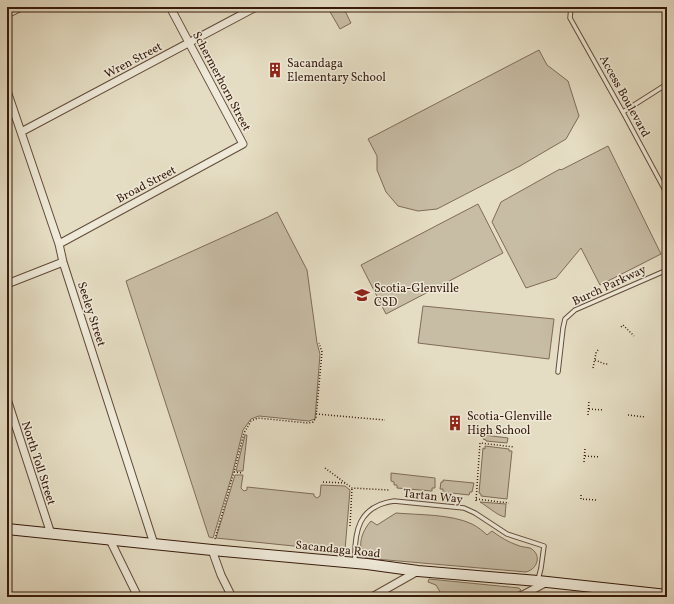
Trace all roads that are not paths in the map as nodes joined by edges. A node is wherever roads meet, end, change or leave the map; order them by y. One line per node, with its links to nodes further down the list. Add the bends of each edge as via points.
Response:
1 (21, 7): 5 (street)
2 (170, 7): 6 (street, Schermerhorn Street)
3 (256, 7): 6 (street, Wren Street)
4 (571, 7): 9 (lane, Access Boulevard, via 570,18)
5 (7, 14)
6 (190, 43): 10 (street, Wren Street); 11 (street, Schermerhorn Street)
7 (667, 84): 9 (lane)
8 (7, 91): 10 (street, Seeley Street)
9 (623, 112): 12 (lane, Access Boulevard)
10 (21, 132): 13 (street, Seeley Street)
11 (243, 144): 13 (street, Broad Street)
12 (667, 194)
13 (59, 244): 14 (street, Seeley Street)
14 (63, 262): 16 (street); 22 (street, Seeley Street)
15 (667, 270): 17 (lane, Burch Parkway, via 575,310 566,319 563,328)
16 (7, 284)
17 (558, 372)
18 (7, 399): 20 (street, North Toll Street)
19 (7, 529): 20 (main road, Sacandaga Road)
20 (51, 534): 21 (main road, Sacandaga Road)
21 (110, 540): 22 (main road, Sacandaga Road); 29 (street)
22 (154, 544): 23 (main road, Sacandaga Road)
23 (212, 550): 24 (main road, Sacandaga Road); 30 (street)
24 (355, 563): 25 (main road, Sacandaga Road); 26 (lane, Tartan Way, via 354,542 365,515 382,503 394,501 464,508 507,534 544,546 541,568)
25 (418, 571): 26 (main road, Sacandaga Road); 31 (street)
26 (543, 581): 27 (main road, Sacandaga Road); 32 (street)
27 (655, 595): 28 (main road, Sacandaga Road)
28 (667, 595)
29 (138, 597)
30 (232, 597)
31 (372, 597)
32 (519, 597)

